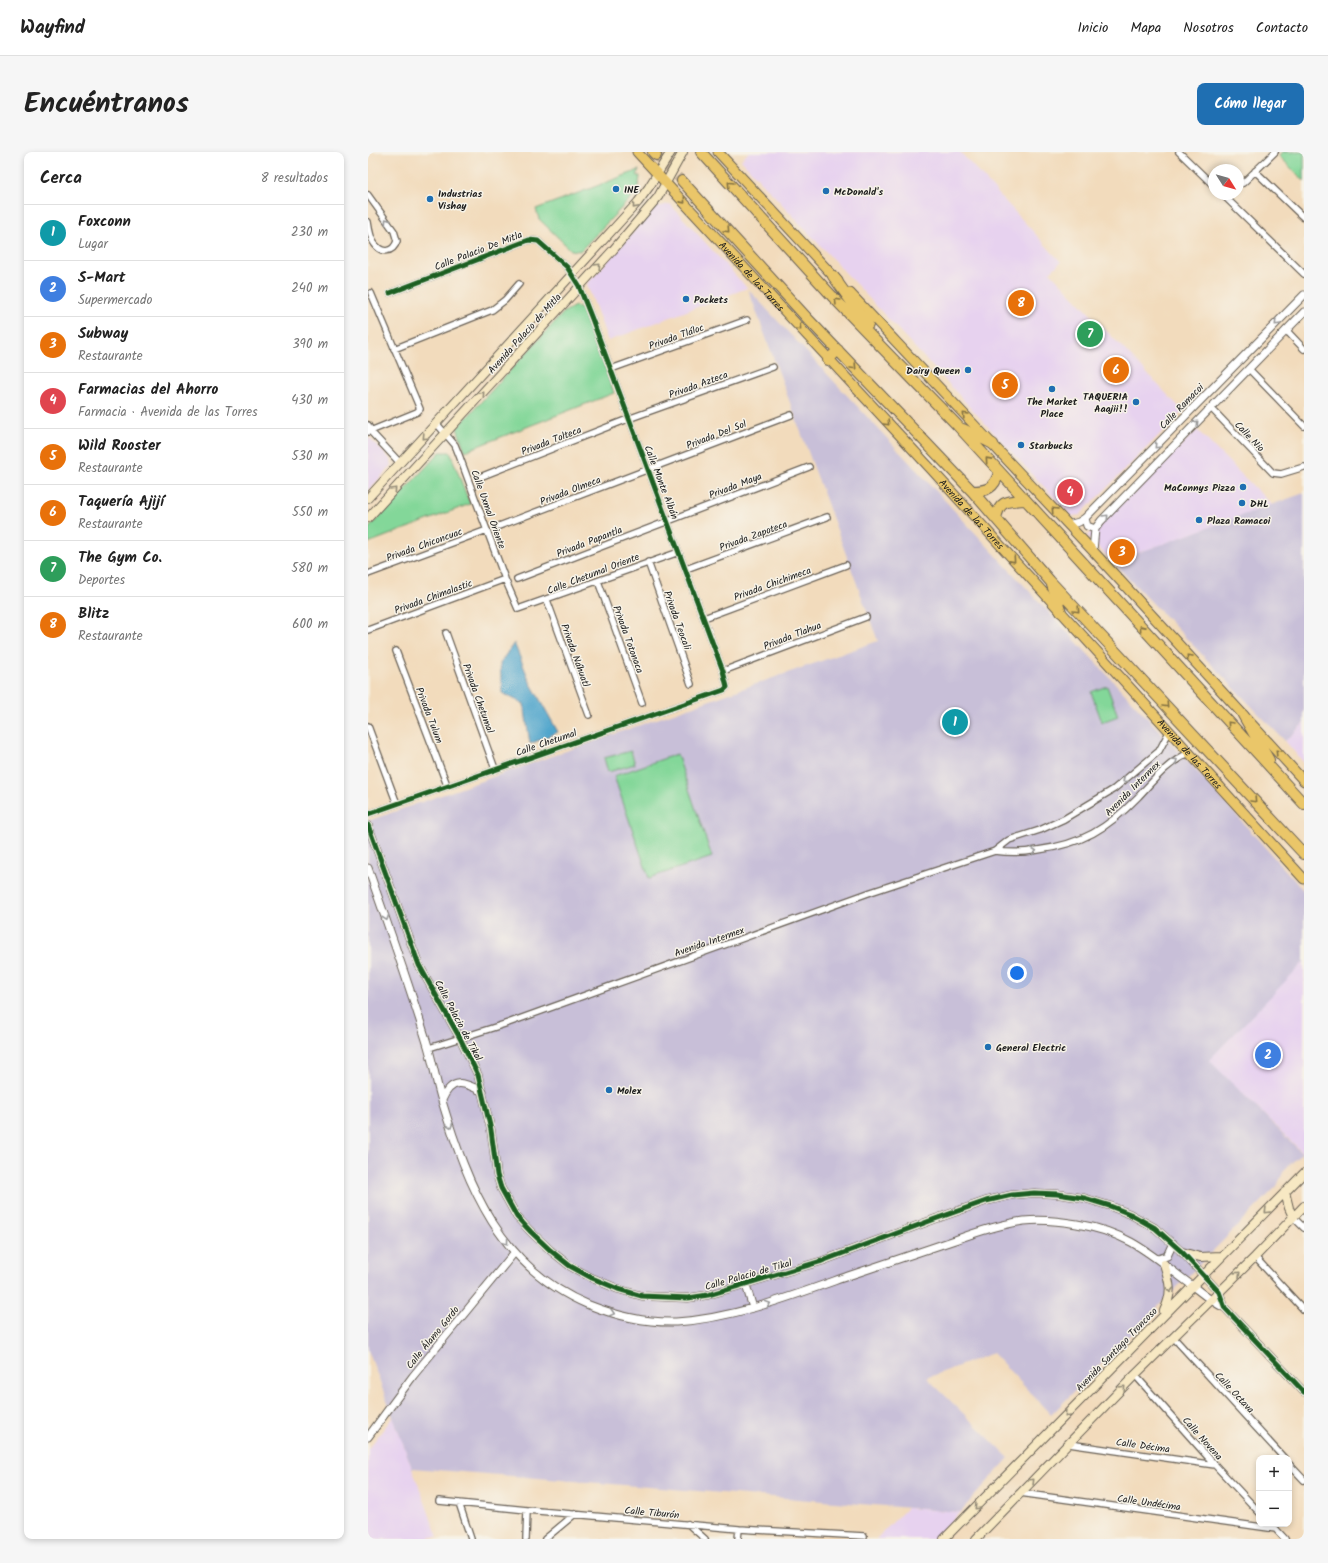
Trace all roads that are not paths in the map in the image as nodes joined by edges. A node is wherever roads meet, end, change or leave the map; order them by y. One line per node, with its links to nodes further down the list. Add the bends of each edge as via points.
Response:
1 (637, 152): 9 (main road, Avenida de las Torres)
2 (671, 152): 9 (main road, Avenida Palacio de Mitla)
3 (683, 152): 13 (main road, Avenida Palacio de Mitla)
4 (701, 152): 29 (highway, one-way to 4, via 832,296)
5 (718, 152): 20 (main road)
6 (1180, 152): 10 (street)
7 (1274, 152): 8 (street)
8 (1255, 171): 12 (street); 16 (street)
9 (657, 174): 13 (main road, Avenida de las Torres); 19 (main road, Avenida Palacio de Mitla, one-way to 19, via 638,202)
10 (1208, 180)
11 (682, 181): 32 (highway, Avenida de las Torres, one-way to 32)
12 (1244, 182)
13 (666, 183): 22 (main road, Avenida Palacio de Mitla, one-way to 13, via 634,226); 33 (main road, Avenida de las Torres, one-way to 33)
14 (368, 195): 17 (street, one-way to 14, via 374,244 385,252 393,249 397,241 394,231)
15 (1228, 200): 18 (street)
16 (1304, 218)
17 (368, 222)
18 (1304, 274)
19 (572, 275): 22 (street, Calle Palacio De Mitla); 24 (street, Calle Palacio De Mitla, via 542,244 529,240); 40 (main road, Avenida Palacio de Mitla)
20 (833, 276): 29 (highway); 45 (main road, one-way to 20)
21 (520, 284): 30 (street, via 492,310)
22 (579, 286): 35 (street, Calle Monte Albán); 44 (main road, Avenida Palacio de Mitla, one-way to 22)
23 (371, 293): 30 (street)
24 (390, 293)
25 (1304, 295): 57 (street, Calle Ramacoi, one-way to 57)
26 (1304, 312): 28 (street)
27 (747, 320): 35 (street, Privada Tláloc)
28 (1286, 330): 31 (street); 36 (street)
29 (884, 348): 41 (highway)
30 (394, 349): 43 (street, via 419,410)
31 (1304, 349)
32 (838, 350): 33 (highway); 52 (highway, Avenida de las Torres, one-way to 52)
33 (828, 360): 76 (main road, Avenida de las Torres, one-way to 76)
34 (773, 367): 39 (street, Privada Azteca)
35 (611, 369): 39 (street, Calle Monte Albán)
36 (1249, 369): 37 (street); 42 (street)
37 (1211, 408): 48 (street, Calle Nio, via 1273,473 1277,475); 62 (street, one-way to 37)
38 (791, 415): 49 (street, Privada Del Sol)
39 (628, 419): 49 (street, Calle Monte Albán); 51 (street, Privada Tolteca)
40 (437, 424): 44 (street, Calle Uxmal Oriente); 46 (main road, Avenida Palacio de Mitla, one-way to 46)
41 (957, 426): 45 (highway); 50 (highway, one-way to 41)
42 (1304, 426)
43 (369, 429): 46 (street)
44 (446, 434): 56 (main road, Avenida Palacio de Mitla, one-way to 44); 63 (street, Calle Uxmal Oriente, via 455,445)
45 (993, 444): 61 (main road, one-way to 45)
46 (400, 463): 53 (main road, Avenida Palacio de Mitla)
47 (809, 467): 59 (street, Privada Maya)
48 (1304, 467)
49 (647, 470): 59 (street, Calle Monte Albán); 60 (street, Privada Olmeca)
50 (999, 473): 52 (highway, via 996,481 987,490); 54 (highway)
51 (480, 477)
52 (972, 492): 58 (highway, Avenida de las Torres)
53 (368, 498)
54 (1025, 500): 58 (highway, via 1005,502 1000,506); 92 (highway, one-way to 54)
55 (827, 517): 68 (street, Privada Zapoteca)
56 (368, 518)
57 (1085, 518): 61 (street, Calle Ramacoi); 62 (street, via 1087,526)
58 (996, 519): 73 (highway, Avenida de las Torres)
59 (667, 520): 65 (street, Calle Monte Albán); 70 (street, Privada Papantla)
60 (499, 526)
61 (1068, 526): 64 (main road)
62 (1095, 529): 64 (street)
63 (487, 530): 69 (street, Privada Chiconcuac); 71 (street, Calle Uxmal Oriente)
64 (1093, 551): 87 (main road, one-way to 64)
65 (679, 552): 66 (street, Calle Chetumal Oriente); 68 (street, Calle Monte Albán)
66 (648, 562): 72 (street, Calle Chetumal Oriente); 83 (street, Privada Teocali)
67 (846, 565): 78 (street, Privada Chichimeca)
68 (686, 569): 78 (street, Calle Monte Albán)
69 (368, 574)
70 (517, 579)
71 (505, 580): 75 (street, Calle Uxmal Oriente); 79 (street, Privada Chimalastic)
72 (598, 581): 74 (street, Calle Chetumal Oriente); 85 (street, Privada Totonaca)
73 (1050, 581): 76 (highway); 100 (highway, Avenida de las Torres, one-way to 100)
74 (547, 600): 75 (street, Calle Chetumal Oriente, via 521,610); 86 (street, Privada Náhuatl)
75 (516, 606)
76 (1061, 612): 89 (main road, Avenida de las Torres)
77 (866, 617): 82 (street, Privada Tlahua)
78 (704, 618): 82 (street, Calle Monte Albán)
79 (368, 630)
80 (446, 633): 91 (street, Privada Chetumal)
81 (396, 651): 94 (street, Privada Tulum)
82 (723, 671): 84 (street, Calle Monte Albán)
83 (691, 684)
84 (727, 685): 91 (street, Calle Chetumal, via 724,690)
85 (642, 703)
86 (589, 715)
87 (1242, 715): 92 (highway); 93 (main road, one-way to 87)
88 (368, 726): 95 (street)
89 (1169, 732): 90 (main road, Avenida de las Torres); 99 (street, Avenida Intermex, one-way to 99, via 1159,751 1114,789 1064,819 1009,840)
90 (1189, 753): 99 (street, Avenida Intermex, one-way to 90, via 1012,854 1053,848 1075,843 1092,835 1110,823 1172,762); 102 (main road, Avenida de las Torres)
91 (495, 769): 94 (street, Calle Chetumal)
92 (1279, 778): 96 (highway)
93 (1304, 781)
94 (447, 786): 95 (street, Calle Chetumal)
95 (397, 804): 97 (street, Calle Chetumal)
96 (1304, 804)
97 (368, 814)
98 (368, 825): 103 (street, Calle Palacio de Tikal, via 419,965)
99 (995, 851): 103 (street, Avenida Intermex, via 871,892)
100 (1304, 854)
101 (368, 868): 104 (street, one-way to 104)
102 (1304, 879)
103 (460, 1038): 104 (street, Avenida Intermex); 105 (street, Calle Palacio de Tikal, via 478,1075)
104 (429, 1048): 106 (street)
105 (483, 1092): 106 (street, via 463,1083 448,1088); 119 (street, Calle Palacio de Tikal, via 501,1188 517,1217 530,1232 570,1266 618,1289 642,1296 688,1298)
106 (442, 1100): 114 (street, one-way to 114, via 476,1193 497,1231)
107 (1304, 1173): 108 (main road, Avenida Santiago Troncoso)
108 (1285, 1192): 110 (main road); 115 (main road, Avenida Santiago Troncoso, one-way to 115)
109 (1304, 1206): 110 (main road)
110 (1293, 1217): 111 (street); 116 (main road)
111 (1304, 1228)
112 (1173, 1243): 113 (street, Calle Palacio de Tikal); 117 (street); 119 (street, Calle Palacio de Tikal, via 1155,1228 1130,1214 1084,1198 1056,1194 1012,1195 986,1201 822,1261)
113 (1182, 1252): 115 (main road, via 1200,1258); 118 (street, Calle Palacio de Tikal)
114 (514, 1253): 123 (street, one-way to 123, via 571,1297 628,1318 650,1322 676,1322); 130 (street, Calle Álamo Gordo, via 413,1376)
115 (1221, 1256): 118 (main road, Avenida Santiago Troncoso)
116 (1255, 1258): 121 (main road, one-way to 116); 125 (street)
117 (1161, 1262): 120 (street); 123 (street, one-way to 117, via 967,1236 1025,1221 1077,1224 1107,1231 1129,1240); 126 (main road, one-way to 126, via 1171,1290)
118 (1202, 1275): 120 (main road, Avenida Santiago Troncoso); 121 (street, Calle Palacio de Tikal)
119 (746, 1285): 123 (street)
120 (1192, 1285): 122 (street); 126 (main road, Avenida Santiago Troncoso)
121 (1218, 1292): 122 (main road); 124 (street, Calle Palacio de Tikal)
122 (1210, 1301): 124 (street); 127 (main road)
123 (753, 1308)
124 (1225, 1308): 129 (street)
125 (1304, 1310)
126 (1162, 1316): 151 (main road, Avenida Santiago Troncoso, one-way to 151)
127 (1173, 1337): 128 (main road); 132 (street, Calle Octava)
128 (1135, 1375): 131 (main road, one-way to 128); 133 (street, Calle Novena)
129 (1304, 1392)
130 (368, 1436)
131 (1069, 1444): 133 (street, Calle Décima); 136 (main road, one-way to 131)
132 (1281, 1455)
133 (1215, 1465): 139 (street, Calle Novena)
134 (1292, 1467): 135 (street)
135 (1304, 1480)
136 (1020, 1493): 144 (street, Calle Undécima); 152 (main road)
137 (439, 1501): 138 (street, Calle Tiburón)
138 (459, 1503): 140 (street, Calle Tiburón); 146 (street)
139 (1256, 1509)
140 (527, 1510): 141 (street, Calle Tiburón); 147 (street)
141 (575, 1514): 142 (street, Calle Tiburón); 148 (street)
142 (688, 1524): 143 (street, Calle Tiburón); 149 (street)
143 (739, 1528): 145 (street, Calle Tiburón); 150 (street)
144 (1276, 1529): 153 (street)
145 (864, 1536)
146 (471, 1539)
147 (526, 1539)
148 (545, 1539)
149 (704, 1539)
150 (738, 1539)
151 (944, 1539)
152 (976, 1539)
153 (1285, 1539)

